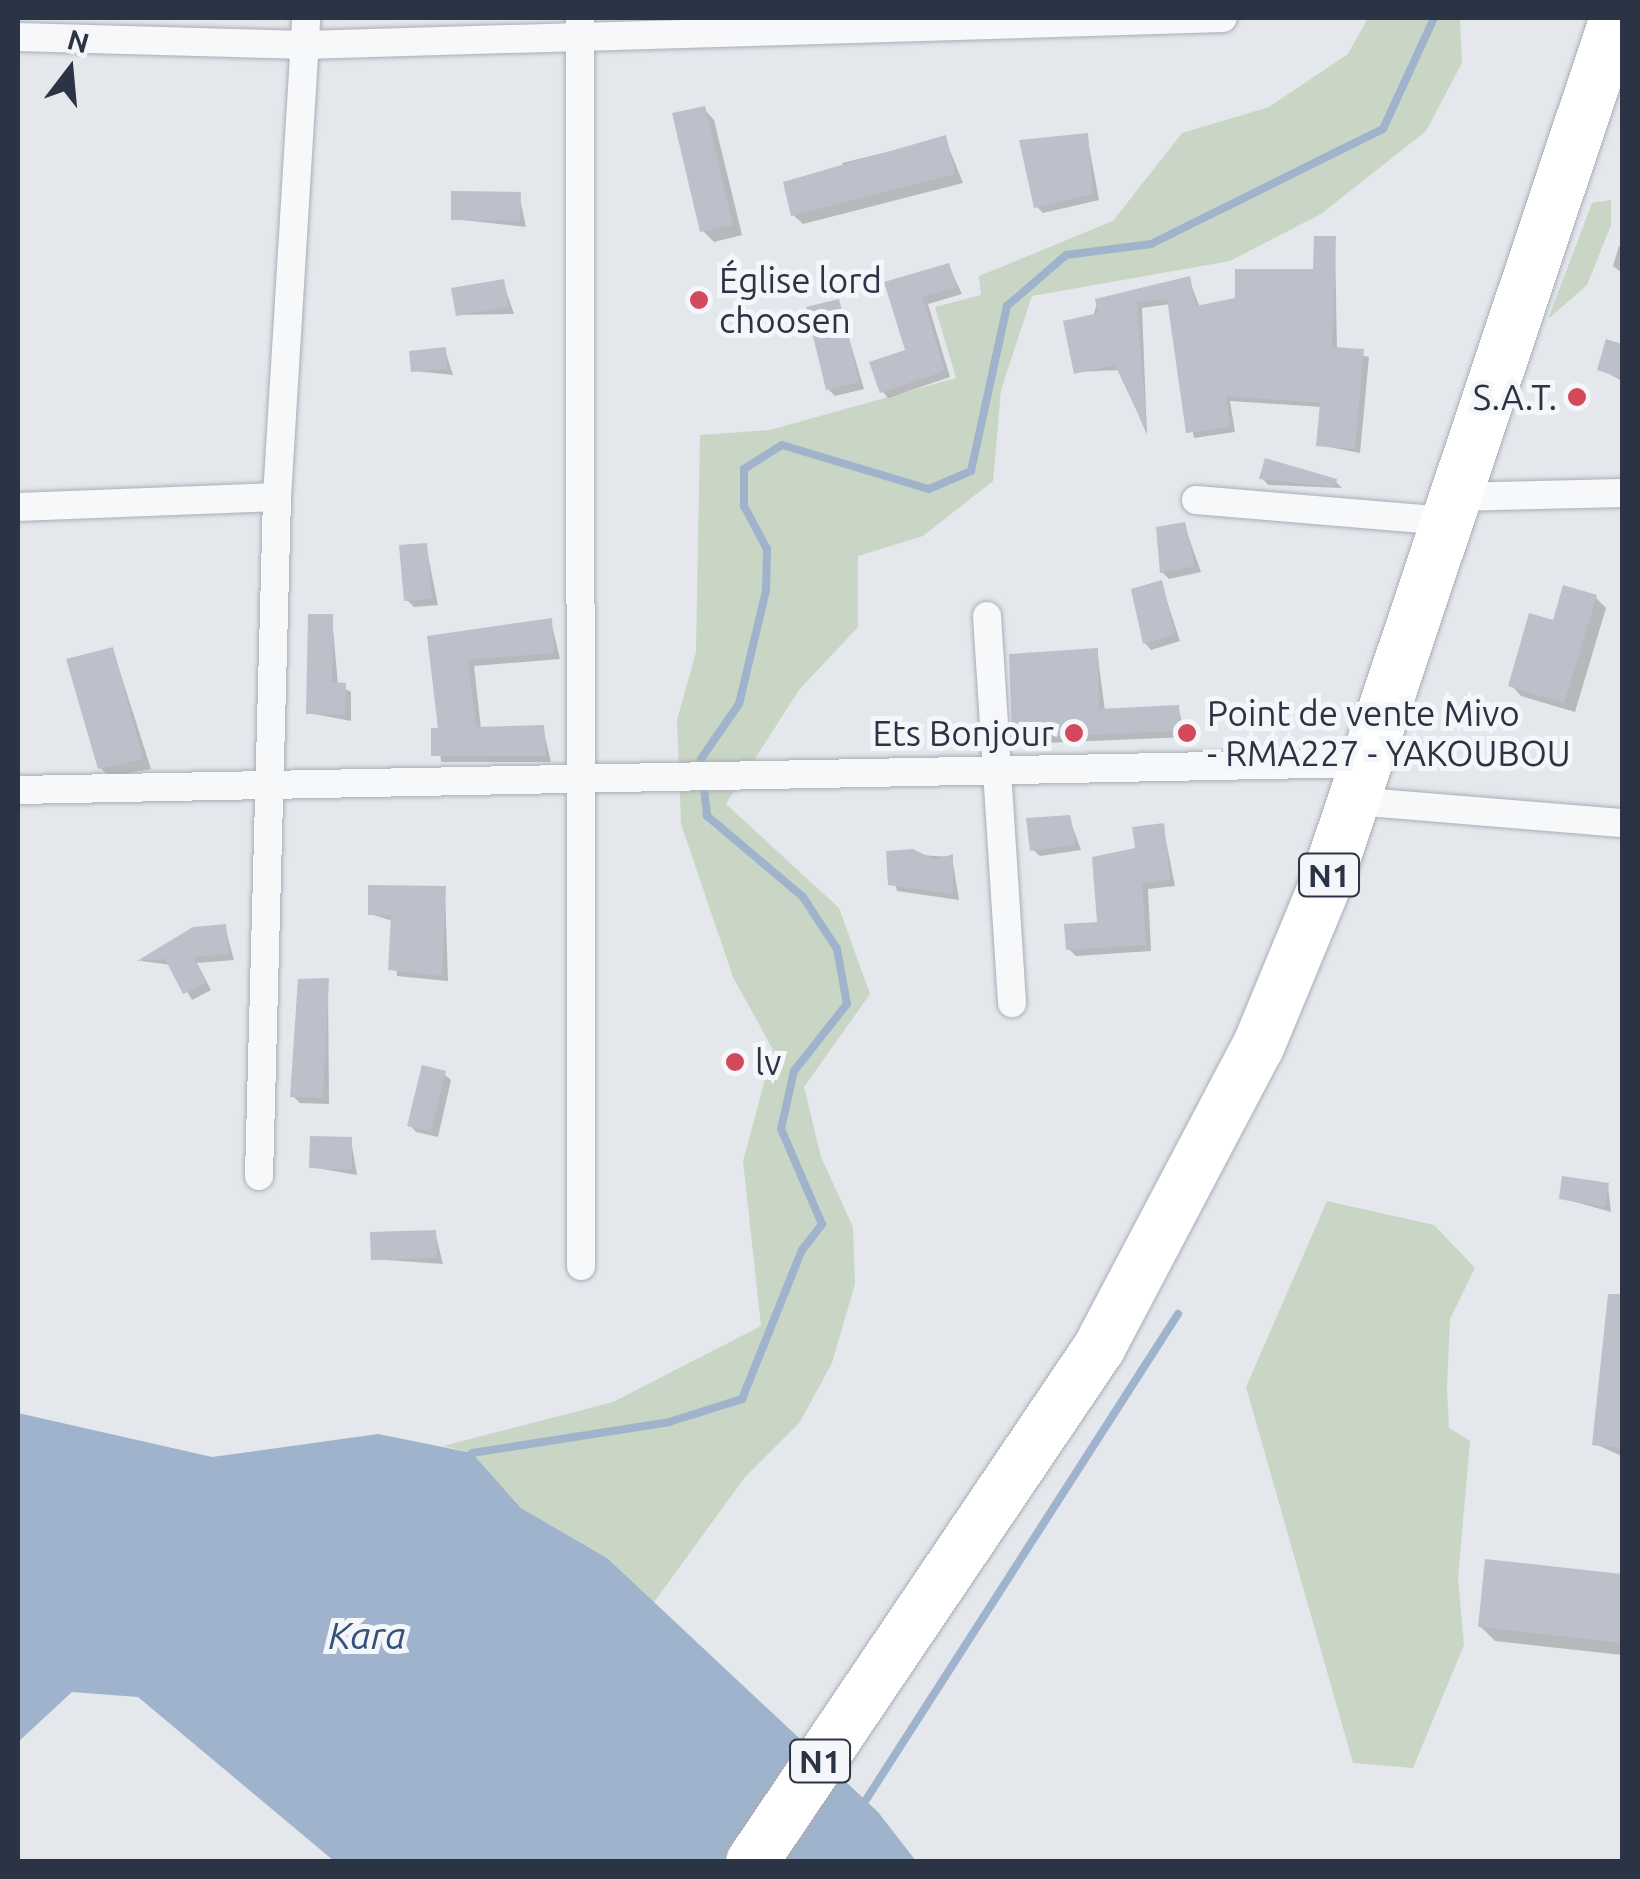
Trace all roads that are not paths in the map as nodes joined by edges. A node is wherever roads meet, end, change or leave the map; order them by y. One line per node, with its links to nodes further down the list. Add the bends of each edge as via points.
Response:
1 (1222, 18): 3 (street)
2 (1616, 18): 10 (highway, N1)
3 (580, 26): 4 (street); 14 (street)
4 (305, 31): 5 (street); 7 (street)
5 (18, 37)
6 (1622, 494): 10 (street)
7 (277, 497): 9 (street); 13 (street)
8 (1196, 500): 10 (street)
9 (18, 507)
10 (1450, 509): 15 (highway, N1)
11 (987, 616): 12 (street)
12 (990, 768): 14 (street); 15 (street); 18 (street)
13 (271, 778): 14 (street); 16 (street); 19 (street)
14 (580, 780): 20 (street, via 588,1032)
15 (1361, 782): 17 (street); 21 (highway, N1, via 1278,1004 1140,1279)
16 (18, 790)
17 (1622, 824)
18 (1012, 1003)
19 (259, 1176)
20 (580, 1266)
21 (752, 1862)

